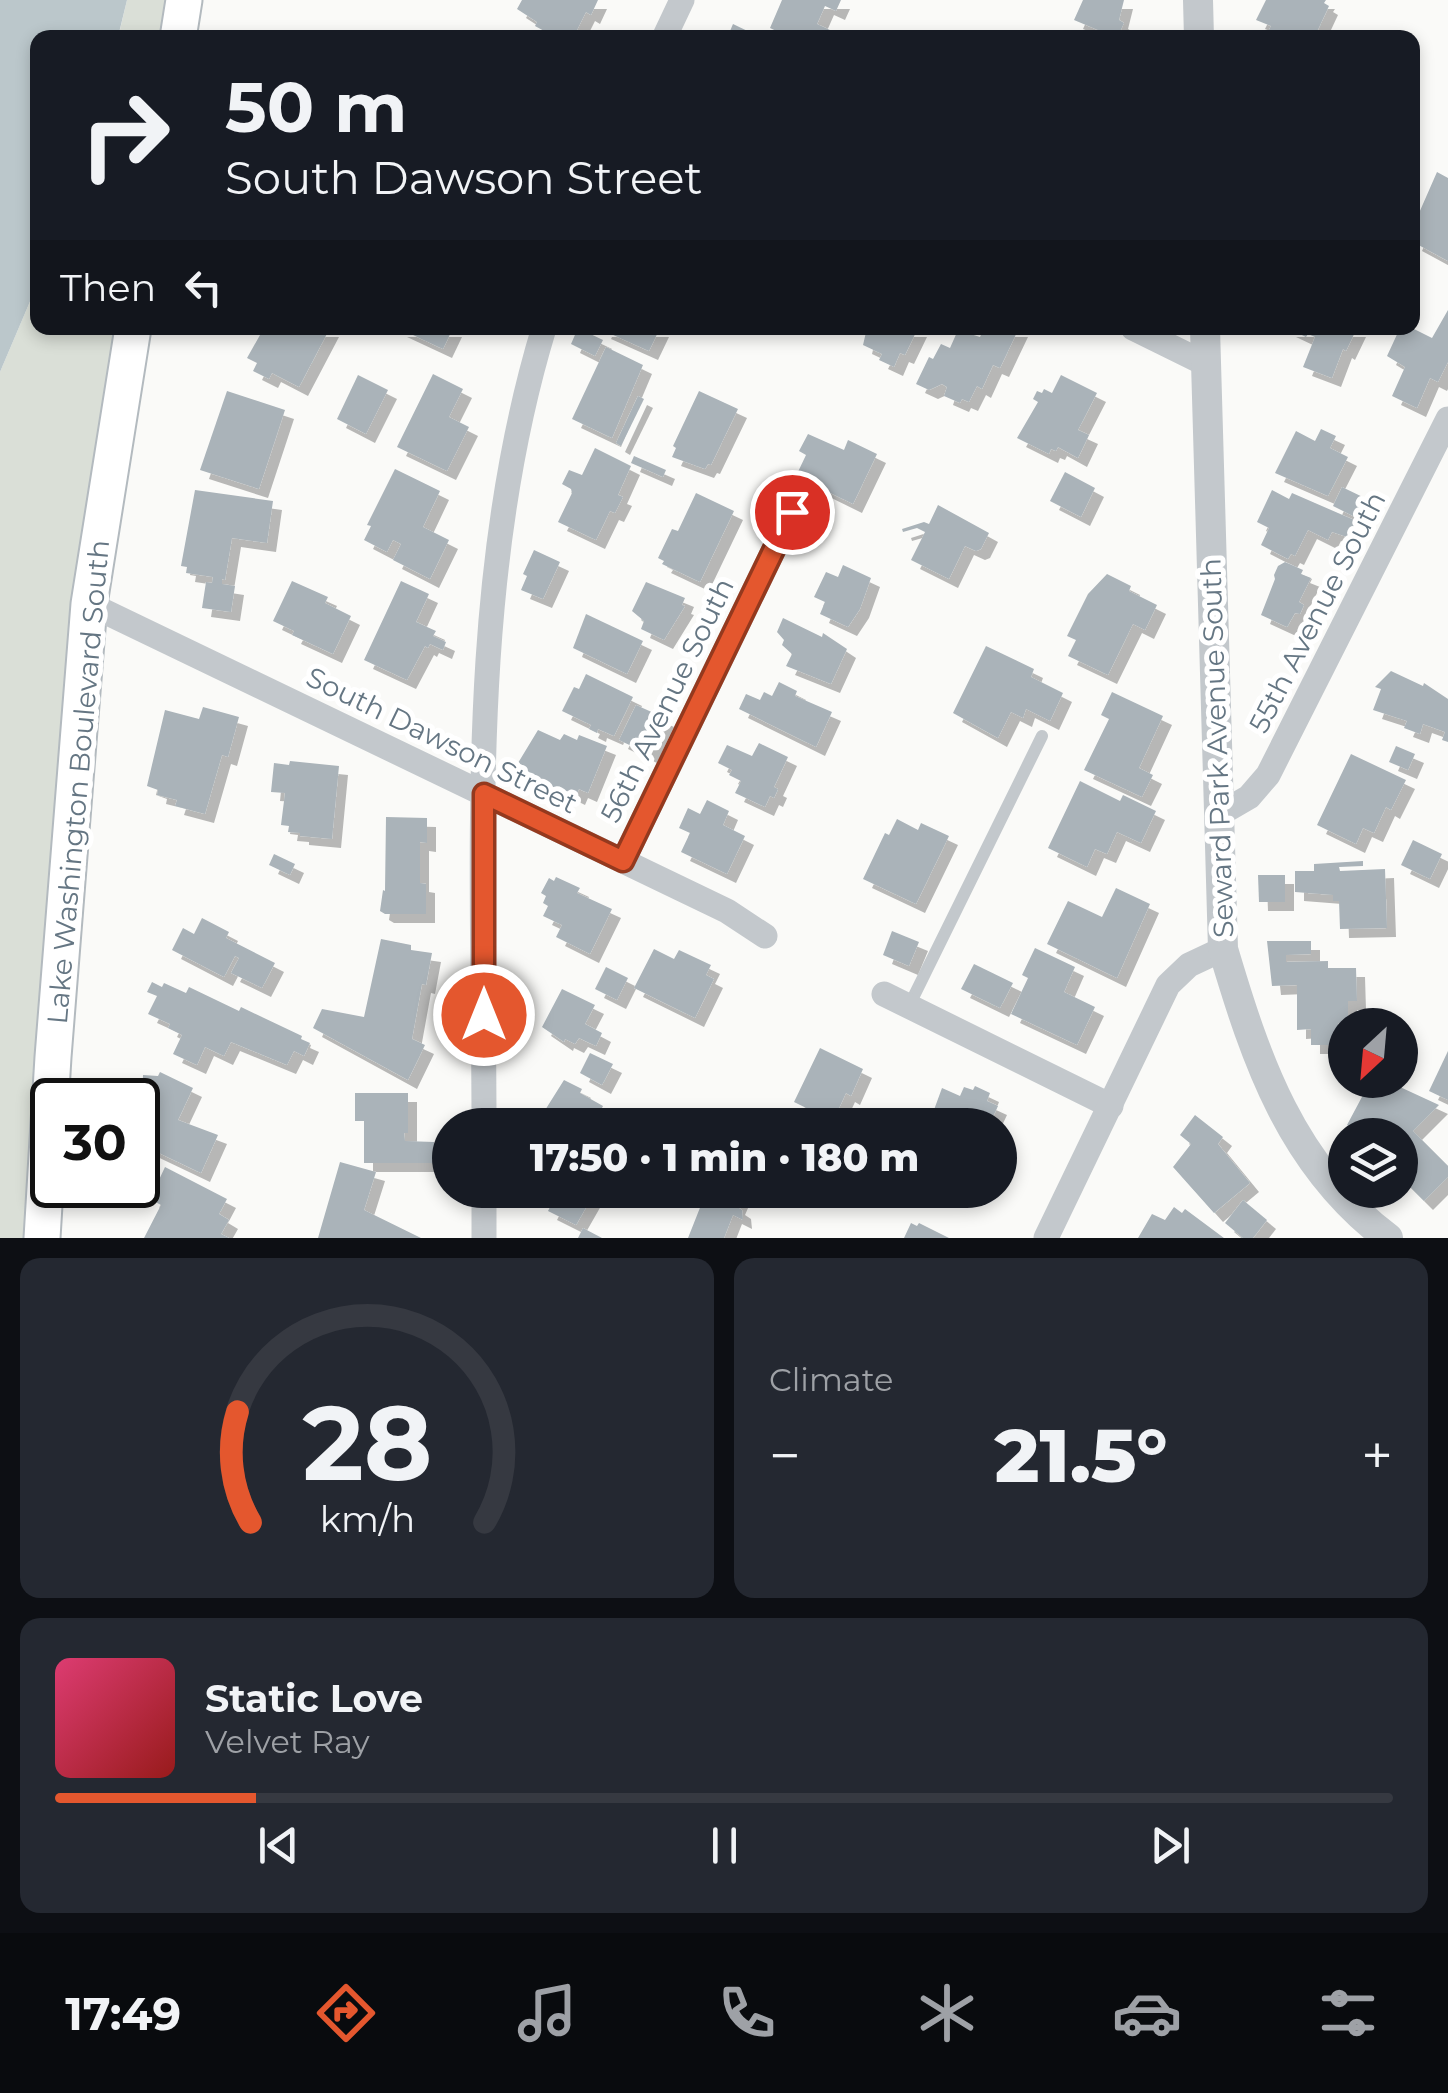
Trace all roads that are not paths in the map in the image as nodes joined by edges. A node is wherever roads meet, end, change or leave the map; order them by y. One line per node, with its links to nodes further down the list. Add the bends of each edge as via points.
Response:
1 (184, 0): 4 (main road)
2 (682, 0): 5 (street)
3 (1198, 0): 6 (street)
4 (179, 30)
5 (668, 30)
6 (1199, 30)
7 (131, 335): 14 (main road, Lake Washington Boulevard South)
8 (542, 335): 16 (street, via 497,568)
9 (1147, 335): 11 (street)
10 (1205, 335): 11 (street, Seward Park Avenue South)
11 (1206, 364): 17 (street, Seward Park Avenue South)
12 (1448, 419): 17 (street, 55th Avenue South, via 1268,774 1248,797)
13 (792, 512): 18 (street, 56th Avenue South)
14 (90, 604): 16 (street, South Dawson Street); 26 (main road, Lake Washington Boulevard South)
15 (1042, 736): 22 (lane)
16 (484, 794): 18 (street, South Dawson Street); 24 (street)
17 (1218, 815): 20 (street, Seward Park Avenue South)
18 (623, 861): 19 (street, South Dawson Street)
19 (765, 936)
20 (1222, 948): 23 (street, via 1168,985); 29 (street, Seward Park Avenue South, via 1251,1043 1280,1108 1318,1170)
21 (884, 994): 22 (street)
22 (909, 1006): 23 (street)
23 (1110, 1106): 28 (street)
24 (484, 1108)
25 (484, 1208): 27 (street)
26 (42, 1238)
27 (484, 1238)
28 (1046, 1238)
29 (1388, 1238)

